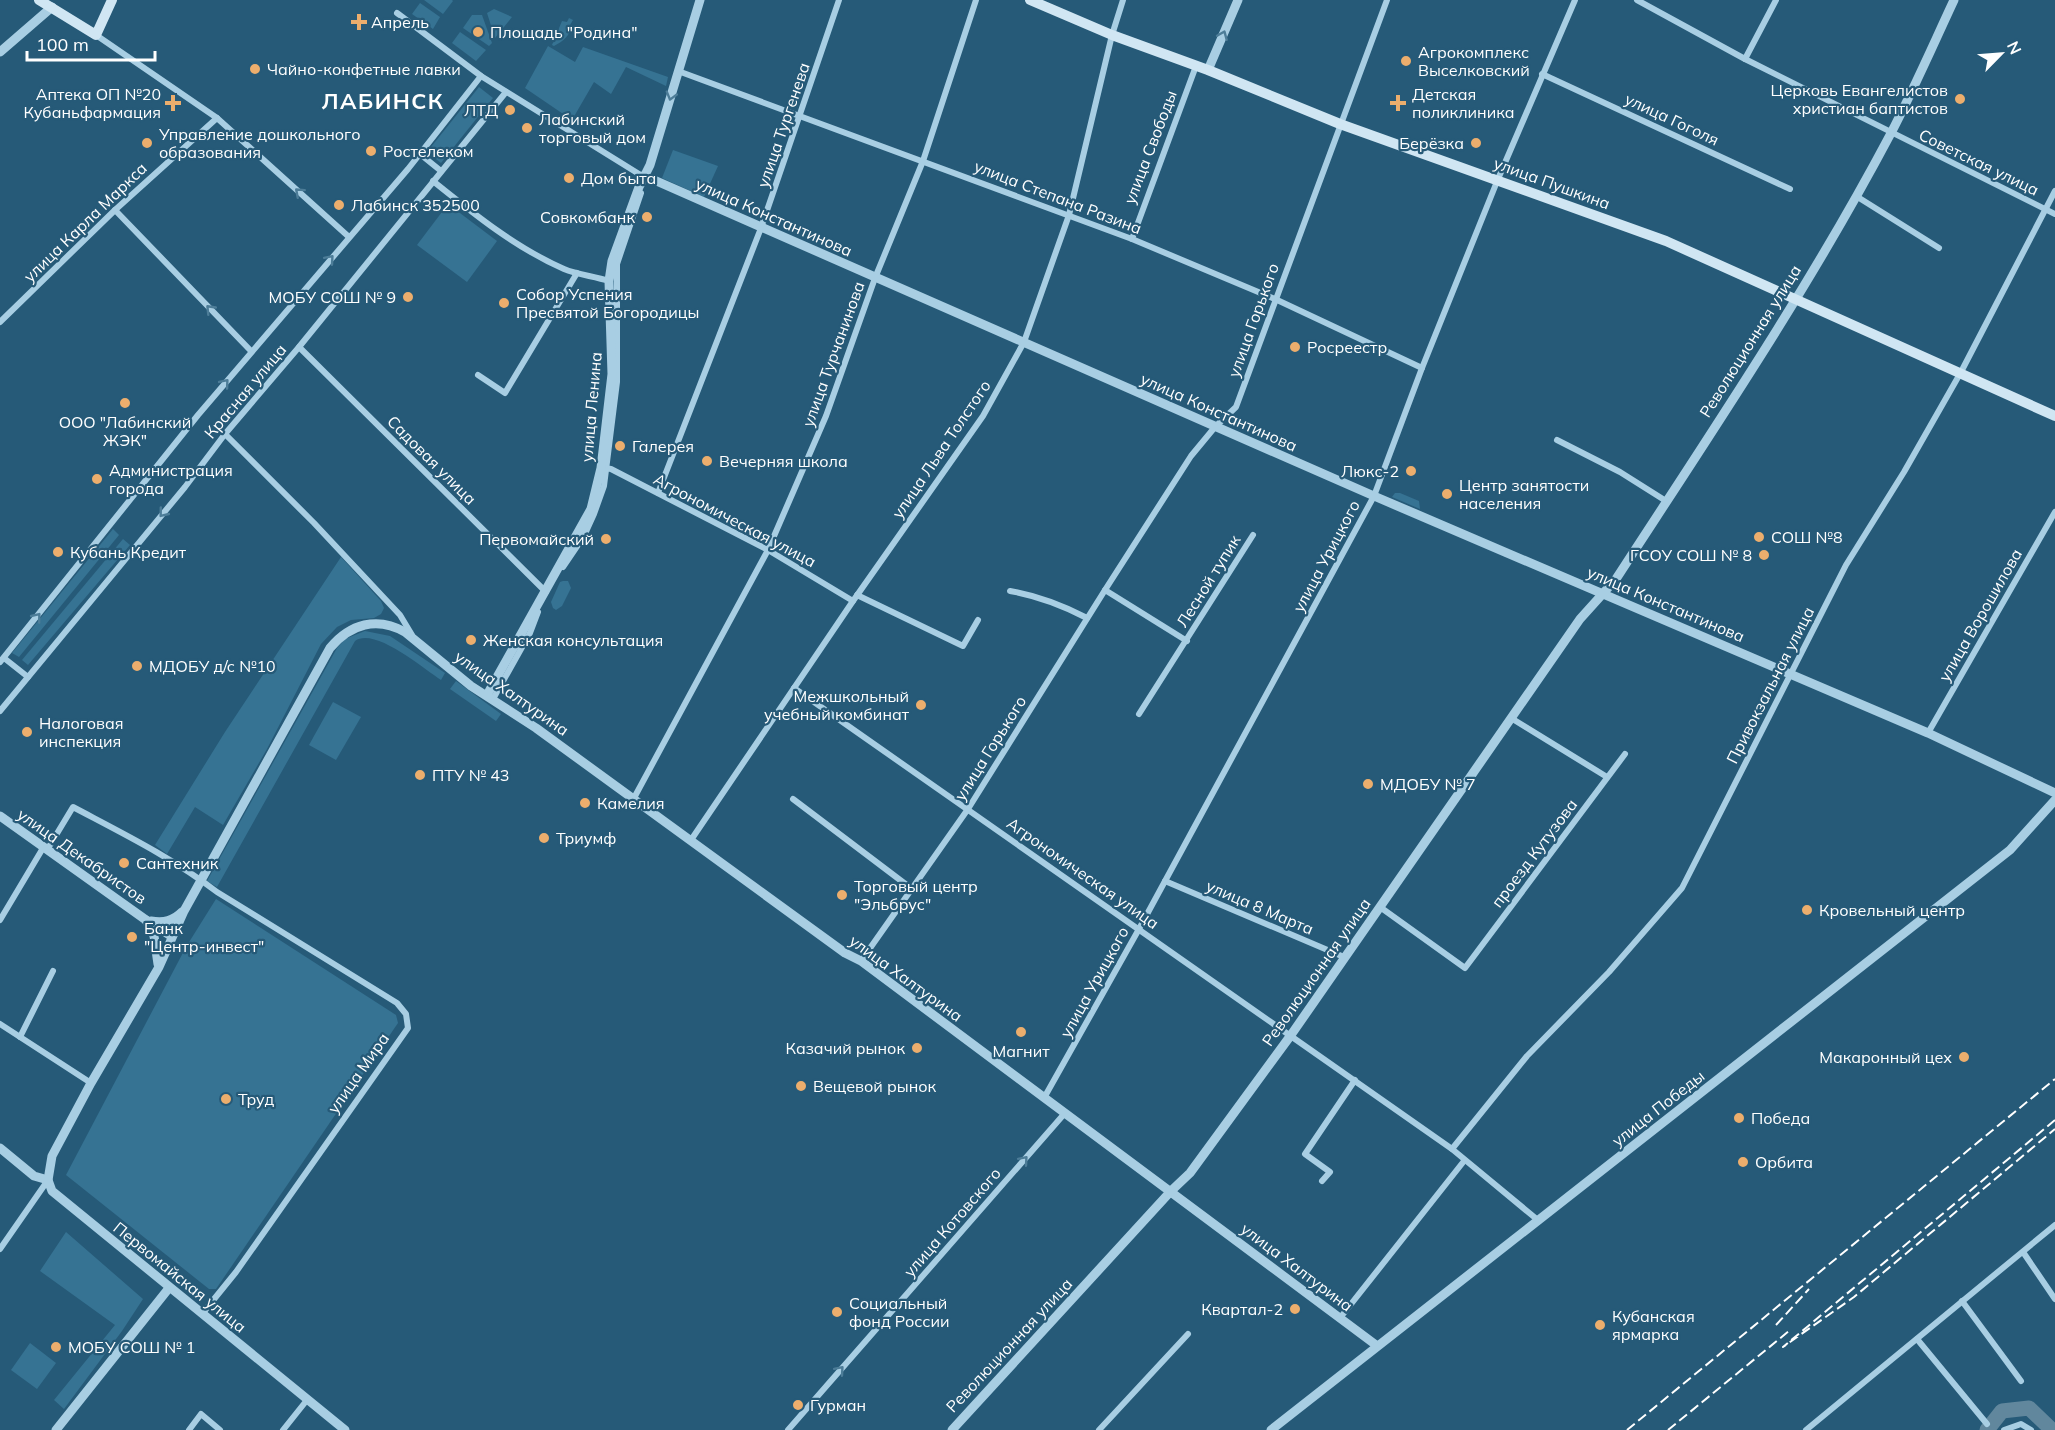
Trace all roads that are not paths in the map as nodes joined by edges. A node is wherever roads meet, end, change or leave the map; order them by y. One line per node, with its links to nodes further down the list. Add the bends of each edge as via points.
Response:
1 (39, 0): 14 (main road)
2 (112, 0): 16 (main road)
3 (700, 0): 22 (street, улица Ленина)
4 (839, 0): 27 (street, улица Тургенева)
5 (976, 0): 31 (street, улица Турчанинова)
6 (1030, 0): 17 (main road, улица Пушкина)
7 (1123, 0): 17 (street, улица Льва Толстого)
8 (1238, 0): 21 (street, one-way to 8)
9 (1387, 0): 28 (street, улица Горького)
10 (1575, 0): 23 (street, улица Урицкого)
11 (1637, 0): 19 (street, Советская улица)
12 (1776, 0): 19 (street)
13 (1954, 0): 29 (street, Революционная улица)
14 (52, 7): 16 (main road); 18 (street)
15 (397, 13): 24 (street, улица Константинова)
16 (96, 35): 26 (street)
17 (1112, 35): 20 (main road, улица Пушкина); 42 (street, улица Льва Толстого)
18 (0, 52)
19 (1745, 59): 29 (street, Советская улица)
20 (1197, 66): 21 (main road, улица Пушкина); 45 (street, улица Свободы)
21 (1208, 70): 28 (main road, улица Пушкина)
22 (678, 71): 27 (street, улица Степана Разина); 33 (street, улица Ленина, one-way to 33)
23 (1542, 74): 34 (street, улица Урицкого); 36 (street, улица Гоголя)
24 (481, 76): 25 (street, улица Константинова); 30 (street, Красная улица)
25 (506, 92): 32 (street, Красная улица); 33 (street, улица Константинова)
26 (217, 118): 40 (street, улица Карла Маркса); 44 (street, one-way to 26)
27 (800, 118): 31 (street, улица Степана Разина); 43 (street, улица Тургенева)
28 (1340, 124): 34 (main road, улица Пушкина); 51 (street, улица Горького)
29 (1891, 134): 38 (street, Революционная улица); 39 (street, Советская улица)
30 (420, 154): 32 (street); 44 (street, Красная улица)
31 (922, 161): 42 (street, улица Степана Разина); 48 (street, улица Турчанинова)
32 (441, 171): 35 (street, Красная улица)
33 (647, 177): 43 (street, улица Константинова); 49 (street, улица Ленина, via 639,187); 63 (street, via 617,264 617,382)
34 (1498, 179): 50 (main road, улица Пушкина, via 1666,241); 56 (street, улица Урицкого)
35 (433, 181): 47 (street, via 513,242); 54 (street, Красная улица)
36 (1790, 189)
37 (2055, 191): 39 (street, Привокзальная улица)
38 (1856, 196): 46 (street); 50 (street, Революционная улица)
39 (2045, 209): 41 (street, Советская улица); 57 (street, Привокзальная улица)
40 (115, 210): 52 (street, улица Карла Маркса); 55 (street, one-way to 40)
41 (2055, 214)
42 (1069, 215): 45 (street, улица Степана Разина); 53 (street, улица Льва Толстого)
43 (761, 228): 48 (street, улица Константинова); 64 (street, улица Тургенева)
44 (350, 237): 55 (street, Красная улица, one-way to 44)
45 (1132, 239): 51 (street, улица Степана Разина)
46 (1939, 248)
47 (577, 273): 49 (street); 58 (street, via 505,393)
48 (875, 278): 53 (street, улица Константинова); 69 (street, улица Турчанинова, via 826,416)
49 (609, 280): 63 (street, улица Ленина, via 612,374)
50 (1796, 298): 57 (main road, улица Пушкина); 66 (street, Революционная улица)
51 (1275, 299): 56 (street, улица Степана Разина); 60 (street, улица Горького, via 1236,407)
52 (0, 322)
53 (1024, 342): 60 (street, улица Константинова); 74 (street, улица Льва Толстого, via 983,416)
54 (299, 348): 61 (street, Красная улица); 72 (street, Садовая улица)
55 (251, 351): 79 (street, Красная улица, one-way to 55)
56 (1422, 368): 65 (street, улица Урицкого)
57 (1961, 372): 59 (main road, улица Пушкина); 80 (street, Привокзальная улица, via 1846,565)
58 (478, 375)
59 (2055, 416)
60 (1215, 427): 65 (street, улица Константинова); 70 (street, улица Горького, via 1191,456)
61 (225, 434): 77 (street, улица Халтурина, via 400,615); 81 (street, Красная улица, one-way to 81)
62 (1557, 440): 66 (street)
63 (604, 468): 64 (street, Агрономическая улица); 72 (street, улица Ленина, via 591,509); 83 (street, via 604,486 584,536)
64 (658, 493): 69 (street, Агрономическая улица)
65 (1374, 496): 73 (street, улица Константинова); 99 (street, улица Урицкого)
66 (1666, 501): 73 (street, Революционная улица, via 1616,579)
67 (2055, 512): 87 (street, улица Ворошилова)
68 (1253, 535): 78 (street, Лесной тупик)
69 (768, 550): 74 (street, Агрономическая улица); 91 (street, улица Турчанинова)
70 (1105, 590): 75 (street, улица Горького); 78 (street, Лесной тупик)
71 (1011, 591): 75 (street, via 1058,603)
72 (546, 592): 83 (street, улица Ленина)
73 (1602, 594): 80 (street, улица Константинова); 86 (street, Революционная улица)
74 (855, 598): 76 (street, via 963,646); 82 (street, улица Льва Толстого)
75 (1087, 618): 94 (street, улица Горького)
76 (978, 620)
77 (414, 639): 83 (street, улица Халтурина); 98 (street, улица Халтурина, via 394,626 376,624 350,629 341,635 330,648)
78 (1186, 641): 85 (street, Лесной тупик)
79 (2, 660): 81 (street)
80 (1791, 673): 87 (street, улица Константинова); 119 (street, Привокзальная улица, via 1682,888 1609,972 1527,1056)
81 (28, 677): 84 (street, Красная улица)
82 (794, 688): 94 (street, Агрономическая улица); 96 (street, улица Льва Толстого)
83 (490, 697): 91 (street, улица Халтурина)
84 (0, 711)
85 (1139, 714)
86 (1511, 718): 89 (street); 101 (street, Революционная улица)
87 (1928, 733): 90 (street, улица Константинова)
88 (1624, 754): 89 (street, проезд Кутузова)
89 (1607, 777): 101 (street, проезд Кутузова, via 1465,968)
90 (2055, 793)
91 (634, 798): 96 (street, улица Халтурина)
92 (793, 799): 100 (street)
93 (2055, 800): 124 (street, улица Победы, via 2010,850)
94 (968, 809): 100 (street, улица Горького); 105 (street, Агрономическая улица)
95 (0, 816): 97 (street, улица Декабристов)
96 (691, 840): 108 (street, улица Халтурина)
97 (45, 849): 98 (street, улица Мира, via 73,807); 103 (street); 104 (street, улица Декабристов)
98 (202, 881): 102 (street); 131 (street, улица Мира, via 397,1003 406,1014 408,1028 237,1272)
99 (1165, 881): 105 (street, улица Урицкого); 107 (street, улица 8 Марта)
100 (912, 889): 108 (street, улица Горького)
101 (1380, 907): 107 (street, Революционная улица)
102 (184, 911): 104 (street, улица Декабристов, via 162,922); 106 (street)
103 (0, 920)
104 (146, 920): 106 (street, улица Декабристов); 109 (street, улица Декабристов, via 154,936)
105 (1139, 929): 112 (street, Агрономическая улица); 116 (street, улица Урицкого)
106 (171, 936): 109 (street)
107 (1344, 957): 112 (street, Революционная улица)
108 (861, 962): 116 (street, улица Халтурина)
109 (159, 967): 115 (street)
110 (53, 971): 113 (street)
111 (0, 1024): 113 (street)
112 (1291, 1035): 114 (street, Агрономическая улица); 123 (street, Революционная улица, via 1190,1173)
113 (20, 1037): 115 (street)
114 (1355, 1080): 119 (street, Агрономическая улица); 122 (street, via 1305,1154 1330,1172)
115 (91, 1083): 121 (street, via 52,1156)
116 (1044, 1098): 117 (street, улица Халтурина)
117 (1065, 1113): 123 (street, улица Халтурина); 144 (street, улица Котовского, one-way to 117)
118 (0, 1148): 121 (street, Первомайская улица, via 34,1176)
119 (1452, 1149): 120 (street, Агрономическая улица)
120 (1464, 1161): 124 (street, Агрономическая улица); 132 (street)
121 (48, 1180): 126 (street); 128 (street, Первомайская улица, via 52,1191)
122 (1322, 1181)
123 (1171, 1191): 132 (street, улица Халтурина); 145 (street, Революционная улица)
124 (1539, 1221): 135 (street, улица Победы)
125 (2055, 1225): 127 (street)
126 (0, 1249)
127 (2023, 1252): 129 (street); 130 (street)
128 (169, 1288): 131 (street, Первомайская улица); 139 (street)
129 (2055, 1299)
130 (1962, 1301): 134 (street); 136 (street)
131 (202, 1314): 137 (street, Первомайская улица)
132 (1340, 1318): 135 (street, улица Халтурина)
133 (1188, 1334): 146 (street)
134 (1917, 1339): 138 (street); 148 (street)
135 (1376, 1346): 147 (street, улица Победы)
136 (2021, 1381)
137 (307, 1400): 142 (street); 143 (street, Первомайская улица)
138 (1987, 1424)
139 (60, 1429)
140 (189, 1430): 141 (street, via 201,1414)
141 (220, 1430)
142 (282, 1430)
143 (345, 1430)
144 (788, 1430)
145 (952, 1430)
146 (1099, 1430)
147 (1271, 1430)
148 (1806, 1430)
149 (2004, 1430): 150 (street, via 2021,1424)
150 (2031, 1430)

